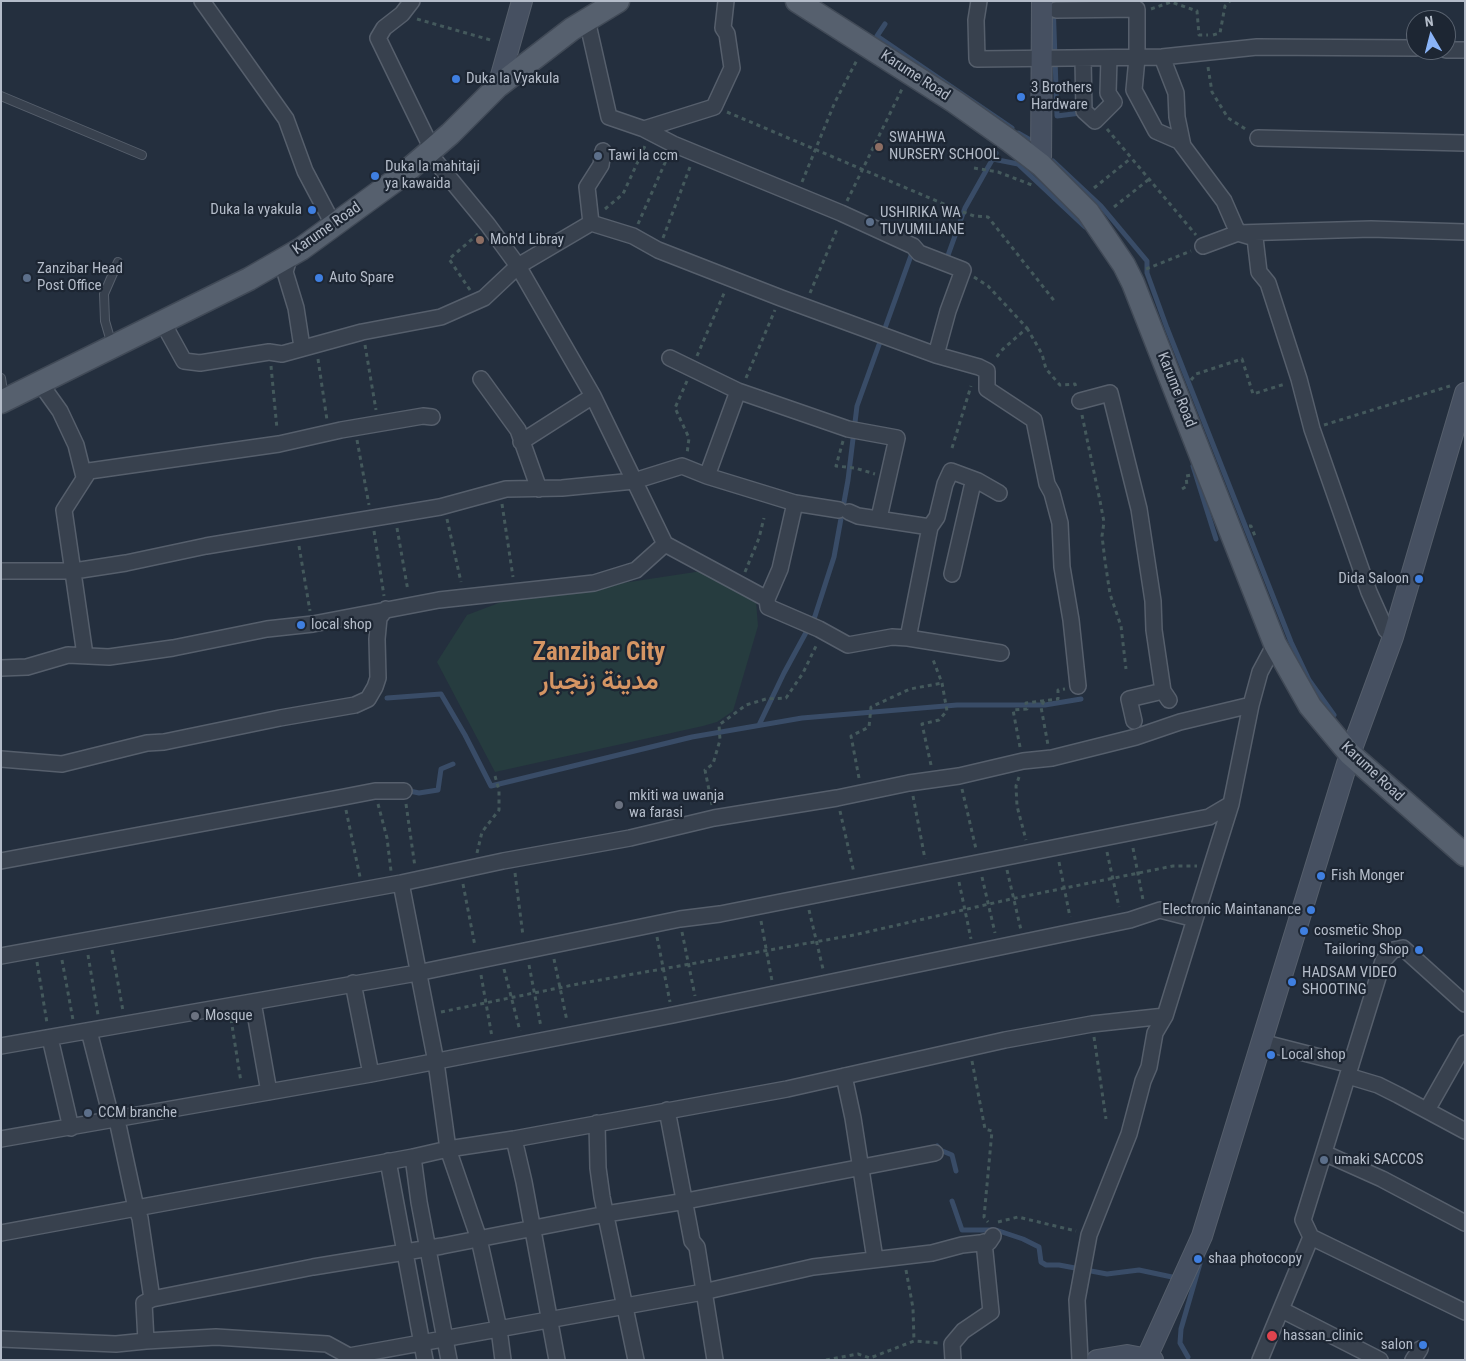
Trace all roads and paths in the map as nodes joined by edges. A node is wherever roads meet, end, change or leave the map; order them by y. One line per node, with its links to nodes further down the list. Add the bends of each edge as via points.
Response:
1 (202, 1): 51 (street, via 286,119 306,171)
2 (412, 1): 13 (street)
3 (522, 1): 16 (street)
4 (618, 1): 14 (main road, Karume Road)
5 (726, 1): 28 (street, via 722,24 727,34 732,68)
6 (797, 1): 17 (main road, Karume Road)
7 (979, 1): 24 (street, via 977,59)
8 (1230, 1): 15 (path, via 1225,6 1220,33)
9 (1179, 3): 10 (path); 15 (path, via 1197,10 1199,35)
10 (1158, 4): 12 (path, via 1149,10)
11 (1049, 6): 12 (street); 24 (street)
12 (1137, 9): 22 (street)
13 (402, 14): 16 (path, via 489,41); 36 (street, via 384,28 378,38)
14 (587, 20): 26 (main road, Karume Road); 30 (street, via 609,118)
15 (1213, 36): 19 (path)
16 (511, 42): 26 (street)
17 (866, 44): 25 (main road, Karume Road); 35 (path, via 835,102)
18 (1406, 48): 19 (street, via 1257,47)
19 (1209, 52): 20 (street); 31 (path, via 1207,60 1212,92 1228,118)
20 (1162, 57): 22 (street); 34 (street, via 1176,93)
21 (1109, 58): 22 (street); 23 (street); 29 (street, via 1108,93 1114,102)
22 (1137, 58): 34 (street, via 1134,90 1156,131 1179,141)
23 (1082, 59): 24 (street); 29 (street, via 1084,111)
24 (1051, 60): 41 (street)
25 (910, 73): 41 (main road, Karume Road); 43 (path)
26 (498, 86): 36 (main road, Karume Road)
27 (1, 96): 39 (lane)
28 (714, 107): 30 (street); 35 (path)
29 (1095, 121): 40 (path, via 1101,122)
30 (647, 130): 33 (street); 50 (path, via 632,179 623,194 608,204)
31 (1258, 138): 32 (street)
32 (1465, 143)
33 (673, 144): 38 (street); 55 (path)
34 (1182, 146): 54 (street, via 1224,202)
35 (816, 149): 43 (path); 47 (path)
36 (430, 151): 51 (main road, Karume Road, via 400,177); 52 (street)
37 (603, 151): 50 (street, via 601,165 587,187)
38 (696, 153): 47 (street); 57 (path)
39 (142, 155)
40 (1130, 159): 44 (path); 46 (path)
41 (1041, 165): 125 (main road, Karume Road, via 1088,212 1124,265)
42 (974, 168): 45 (path)
43 (863, 169): 49 (path); 65 (path, via 958,210 988,217)
44 (1148, 180): 48 (path); 56 (path)
45 (1032, 185)
46 (1094, 188)
47 (796, 194): 49 (street)
48 (1114, 207)
49 (841, 213): 62 (street); 66 (path)
50 (591, 223): 55 (street); 60 (street)
51 (333, 224): 58 (main road, Karume Road)
52 (488, 225): 60 (street); 64 (path, via 449,259)
53 (1465, 232): 54 (street)
54 (1238, 233): 56 (street); 77 (street, via 1255,238 1260,272 1268,283)
55 (633, 236): 57 (street)
56 (1203, 246): 61 (path)
57 (658, 250): 63 (street)
58 (290, 255): 67 (main road, Karume Road); 71 (street, via 285,272)
59 (118, 262): 70 (lane, via 104,294 105,322)
60 (518, 266): 64 (street); 83 (street)
61 (1151, 268)
62 (963, 270): 68 (path, via 988,286); 73 (street)
63 (781, 298): 66 (street); 82 (path)
64 (478, 300): 69 (street, via 442,317)
65 (1056, 303)
66 (804, 307): 73 (street)
67 (163, 323): 70 (main road, Karume Road); 72 (street, via 184,361 200,363)
68 (1027, 328): 75 (path, via 1003,349); 84 (path, via 1042,354 1046,369 1060,385 1075,384)
69 (362, 332): 71 (street); 86 (path)
70 (113, 346): 79 (main road, Karume Road)
71 (309, 346): 72 (street, via 282,354); 89 (path)
72 (269, 352): 91 (path)
73 (936, 355): 75 (street)
74 (670, 358): 82 (street)
75 (987, 371): 92 (path, via 972,385); 131 (street, via 987,389 1034,420 1047,484 1060,523 1062,567)
76 (480, 379): 90 (street, via 518,430)
77 (1299, 379): 78 (path, via 1253,394 1242,359 1196,374); 87 (street)
78 (1191, 381)
79 (40, 383): 81 (main road, Karume Road); 95 (street, via 60,411 76,445)
80 (1460, 389): 87 (path); 122 (street)
81 (2, 390)
82 (740, 392): 88 (street); 93 (street)
83 (593, 396): 90 (street); 97 (street)
84 (1080, 401): 129 (path, via 1102,508 1104,561 1110,594 1121,626); 134 (street, via 1110,393 1139,509 1166,696 1129,699)
85 (432, 417): 86 (street)
86 (379, 424): 89 (street)
87 (1312, 429): 122 (street, via 1369,592 1386,630)
88 (854, 430): 96 (street, via 897,438); 96 (path, via 836,466)
89 (328, 433): 91 (street)
90 (521, 442): 99 (street)
91 (278, 444): 95 (street, via 90,471)
92 (952, 448)
93 (707, 476): 97 (street, via 682,466); 103 (street)
94 (1189, 476): 100 (path, via 1186,476 1187,486)
95 (84, 477): 112 (street, via 64,510)
96 (887, 477): 107 (street)
97 (634, 481): 99 (street); 110 (street)
98 (978, 481): 102 (street); 108 (street, via 951,471 937,517); 113 (street, via 972,487)
99 (539, 489): 101 (street)
100 (1182, 489)
101 (500, 492): 104 (street); 115 (path)
102 (998, 493)
103 (795, 503): 107 (street); 116 (street, via 780,569)
104 (444, 506): 105 (street); 117 (path)
105 (395, 515): 109 (street); 118 (path)
106 (764, 518): 114 (path, via 760,538)
107 (879, 518): 108 (street)
108 (930, 528): 123 (street)
109 (296, 530): 112 (street); 120 (path)
110 (665, 544): 114 (street); 115 (street, via 636,570 594,583)
111 (1, 571): 112 (street)
112 (74, 571): 127 (street)
113 (952, 574)
114 (740, 584): 116 (street)
115 (515, 592): 117 (street)
116 (767, 598): 121 (street, via 768,607)
117 (466, 599): 118 (street)
118 (411, 605): 119 (street)
119 (386, 610): 120 (street); 137 (street, via 379,618 375,688 368,699 356,705 139,745 62,764)
120 (312, 624): 127 (street, via 267,629 134,654)
121 (819, 629): 123 (street, via 848,644); 149 (path, via 818,643 786,698 766,699 746,706 719,725 720,740 713,764 705,770)
122 (1393, 637): 135 (street)
123 (908, 638): 124 (street)
124 (928, 642): 126 (street); 130 (path, via 933,665)
125 (1275, 644): 133 (street, via 1260,672); 135 (main road, Karume Road, via 1310,706)
126 (1001, 653)
127 (85, 655): 128 (street, via 68,655 27,667)
128 (1, 668)
129 (1126, 669)
130 (942, 683): 141 (path, via 947,711 939,720 922,724); 145 (path, via 910,689 871,707 869,727 851,736)
131 (1078, 686): 132 (path, via 1058,690 1058,699)
132 (1045, 700): 136 (path, via 1041,705); 138 (path, via 1026,703 1026,710 1012,710)
133 (1251, 705): 136 (street); 148 (street)
134 (1134, 721)
135 (1350, 754): 154 (main road, Karume Road); 216 (street)
136 (1052, 758): 138 (street)
137 (1, 759)
138 (1023, 761): 140 (street); 153 (path, via 1016,786 1017,806)
139 (495, 776): 161 (path, via 499,810 482,832)
140 (959, 776): 141 (street); 158 (path)
141 (934, 780): 142 (street)
142 (910, 784): 145 (street); 162 (path)
143 (404, 791): 144 (street); 164 (path)
144 (375, 792): 146 (street); 166 (path)
145 (862, 793): 147 (street)
146 (344, 797): 157 (street); 168 (path)
147 (837, 798): 149 (street); 167 (path)
148 (1231, 804): 150 (street, via 1209,817); 160 (street)
149 (714, 818): 156 (street)
150 (1131, 832): 151 (street); 163 (path)
151 (1105, 837): 152 (street); 165 (path)
152 (1054, 847): 153 (street); 169 (path)
153 (1028, 853): 155 (street)
154 (1465, 855)
155 (1005, 858): 158 (street); 171 (path)
156 (513, 860): 161 (street); 190 (path)
157 (1, 861)
158 (979, 863): 159 (street); 172 (path)
159 (956, 866): 162 (street); 174 (path)
160 (1213, 866): 163 (path, via 1172,866); 177 (street)
161 (473, 867): 164 (street)
162 (930, 872): 167 (street)
163 (1137, 875): 165 (path); 175 (path)
164 (417, 880): 166 (street)
165 (1112, 880): 169 (path); 178 (path)
166 (397, 884): 168 (street); 196 (street)
167 (857, 887): 170 (street)
168 (364, 889): 181 (street)
169 (1064, 890): 171 (path); 180 (path)
170 (807, 897): 173 (street); 182 (path)
171 (1013, 900): 172 (path); 184 (path)
172 (989, 904): 174 (path); 187 (path)
173 (758, 906): 176 (street); 189 (path)
174 (965, 910): 182 (path); 191 (path)
175 (1146, 914): 177 (street, via 1160,910); 178 (street)
176 (680, 919): 179 (street); 194 (path)
177 (1195, 919): 209 (street)
178 (1122, 922): 180 (street)
179 (654, 924): 186 (street); 195 (path)
180 (1073, 932): 184 (street)
181 (110, 935): 183 (street); 210 (path)
182 (816, 941): 189 (path); 198 (path)
183 (86, 942): 185 (street); 212 (path)
184 (1023, 942): 187 (street)
185 (60, 945): 188 (street); 212 (path)
186 (551, 946): 190 (street); 199 (path)
187 (999, 948): 191 (street)
188 (35, 950): 192 (street); 214 (path)
189 (767, 950): 194 (path); 201 (path)
190 (526, 952): 193 (street); 200 (path)
191 (974, 953): 198 (street)
192 (1, 956)
193 (502, 956): 196 (street); 202 (path)
194 (688, 966): 195 (path); 206 (path)
195 (664, 970): 199 (path); 208 (path)
196 (417, 973): 197 (street); 207 (street)
197 (353, 983): 203 (street); 223 (street)
198 (826, 985): 201 (street)
199 (560, 989): 200 (path); 213 (path)
200 (535, 993): 202 (path); 215 (path)
201 (775, 994): 206 (street)
202 (510, 999): 207 (path); 218 (path)
203 (253, 1002): 205 (street); 225 (street)
204 (1465, 1004): 222 (street, via 1404,948 1392,950 1383,961)
205 (228, 1006): 210 (street); 226 (path)
206 (698, 1010): 208 (street)
207 (425, 1014): 221 (street)
208 (673, 1016): 213 (street)
209 (1165, 1016): 211 (street); 249 (street, via 1155,1033 1149,1067 1129,1134)
210 (126, 1023): 212 (street)
211 (1092, 1024): 220 (street); 229 (path)
212 (88, 1031): 214 (street); 230 (street, via 110,1113)
213 (569, 1035): 215 (street)
214 (50, 1038): 219 (street); 232 (street)
215 (544, 1039): 218 (street)
216 (1261, 1042): 222 (street); 269 (street, via 1202,1236)
217 (1465, 1043): 228 (street)
218 (524, 1044): 221 (street)
219 (1, 1046)
220 (969, 1049): 224 (street); 247 (path, via 985,1129 992,1131 984,1218)
221 (436, 1062): 223 (street); 236 (street)
222 (1349, 1071): 228 (street); 238 (street)
223 (371, 1074): 225 (street)
224 (844, 1076): 227 (street); 241 (street)
225 (268, 1092): 226 (street)
226 (243, 1097): 230 (street)
227 (667, 1110): 231 (street); 242 (street)
228 (1427, 1110): 233 (street)
229 (1106, 1119)
230 (117, 1120): 232 (street); 243 (street)
231 (597, 1124): 235 (street); 244 (street, via 598,1168)
232 (71, 1128): 234 (street)
233 (1465, 1131)
234 (1, 1139)
235 (514, 1139): 236 (street); 246 (street)
236 (448, 1148): 239 (street); 251 (street)
237 (935, 1153): 241 (street)
238 (1324, 1153): 245 (street, via 1382,1179); 250 (street, via 1303,1220)
239 (413, 1158): 240 (street); 252 (street)
240 (388, 1161): 243 (street); 253 (street)
241 (861, 1167): 242 (street); 255 (street)
242 (686, 1201): 244 (street); 256 (street)
243 (136, 1208): 248 (street); 257 (street)
244 (606, 1214): 246 (street); 258 (street)
245 (1465, 1223)
246 (533, 1228): 251 (street); 261 (street)
247 (992, 1232): 249 (path, via 1018,1217); 254 (street); 268 (street, via 991,1312 963,1331)
248 (1, 1233)
249 (1089, 1235): 278 (street, via 1078,1300)
250 (1310, 1237): 259 (street); 260 (street)
251 (479, 1239): 252 (street); 262 (street)
252 (428, 1247): 253 (street); 263 (street)
253 (404, 1253): 257 (street, via 313,1267); 267 (street)
254 (903, 1256): 255 (street); 266 (path, via 913,1308)
255 (875, 1260): 256 (street, via 813,1266)
256 (703, 1292): 258 (street); 275 (street)
257 (152, 1299): 265 (street, via 144,1303)
258 (626, 1305): 261 (street); 274 (street)
259 (1282, 1310): 280 (street); 281 (street)
260 (1465, 1312)
261 (550, 1319): 262 (street); 273 (street)
262 (499, 1329): 263 (street); 272 (street)
263 (445, 1338): 267 (street); 271 (street)
264 (1, 1340): 265 (street, via 116,1344)
265 (146, 1341): 267 (street, via 216,1338 327,1344 348,1356)
266 (914, 1341): 268 (path); 276 (path, via 870,1358 858,1354)
267 (421, 1342): 270 (street)
268 (952, 1344): 277 (street)
269 (1148, 1359): 279 (street, via 1127,1355)
270 (425, 1360)
271 (449, 1360)
272 (503, 1360)
273 (557, 1360)
274 (636, 1360)
275 (715, 1360)
276 (826, 1360)
277 (953, 1360)
278 (1080, 1360)
279 (1097, 1360)
280 (1260, 1360)
281 (1380, 1360)

